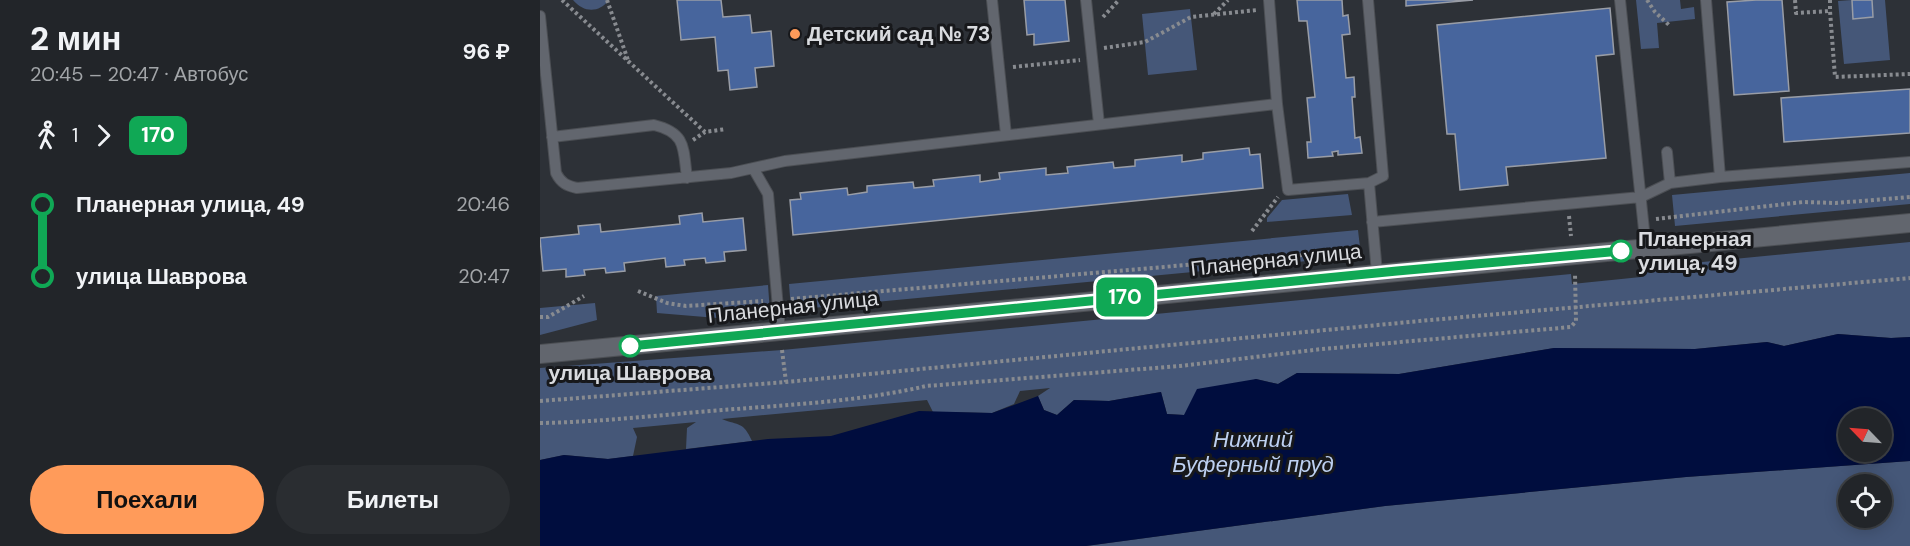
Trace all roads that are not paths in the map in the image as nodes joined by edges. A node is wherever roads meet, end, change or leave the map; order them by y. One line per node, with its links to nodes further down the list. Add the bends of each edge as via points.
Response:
1 (992, 0): 10 (lane)
2 (1086, 0): 9 (lane)
3 (1368, 0): 17 (lane, via 1383,176)
4 (1620, 0): 19 (lane)
5 (1706, 0): 15 (lane)
6 (1270, 4): 8 (lane)
7 (540, 16): 11 (lane)
8 (1277, 104): 9 (lane); 17 (lane, via 1288,190)
9 (1099, 124): 10 (lane)
10 (1006, 135): 14 (lane)
11 (552, 137): 16 (lane, via 654,125 666,128 677,135 682,146); 16 (lane, via 556,174 568,186)
12 (1667, 152): 18 (lane)
13 (1910, 162): 15 (lane)
14 (753, 168): 16 (lane); 24 (lane, via 768,194)
15 (1720, 177): 18 (lane)
16 (687, 178)
17 (1369, 183): 20 (lane)
18 (1670, 183): 19 (lane)
19 (1641, 197): 20 (lane); 22 (lane)
20 (1372, 222): 23 (lane)
21 (1910, 223): 22 (street, Планерная улица)
22 (1646, 249): 23 (street, Планерная улица)
23 (1377, 273): 24 (street, Планерная улица)
24 (780, 331): 25 (street, Планерная улица)
25 (540, 354)

